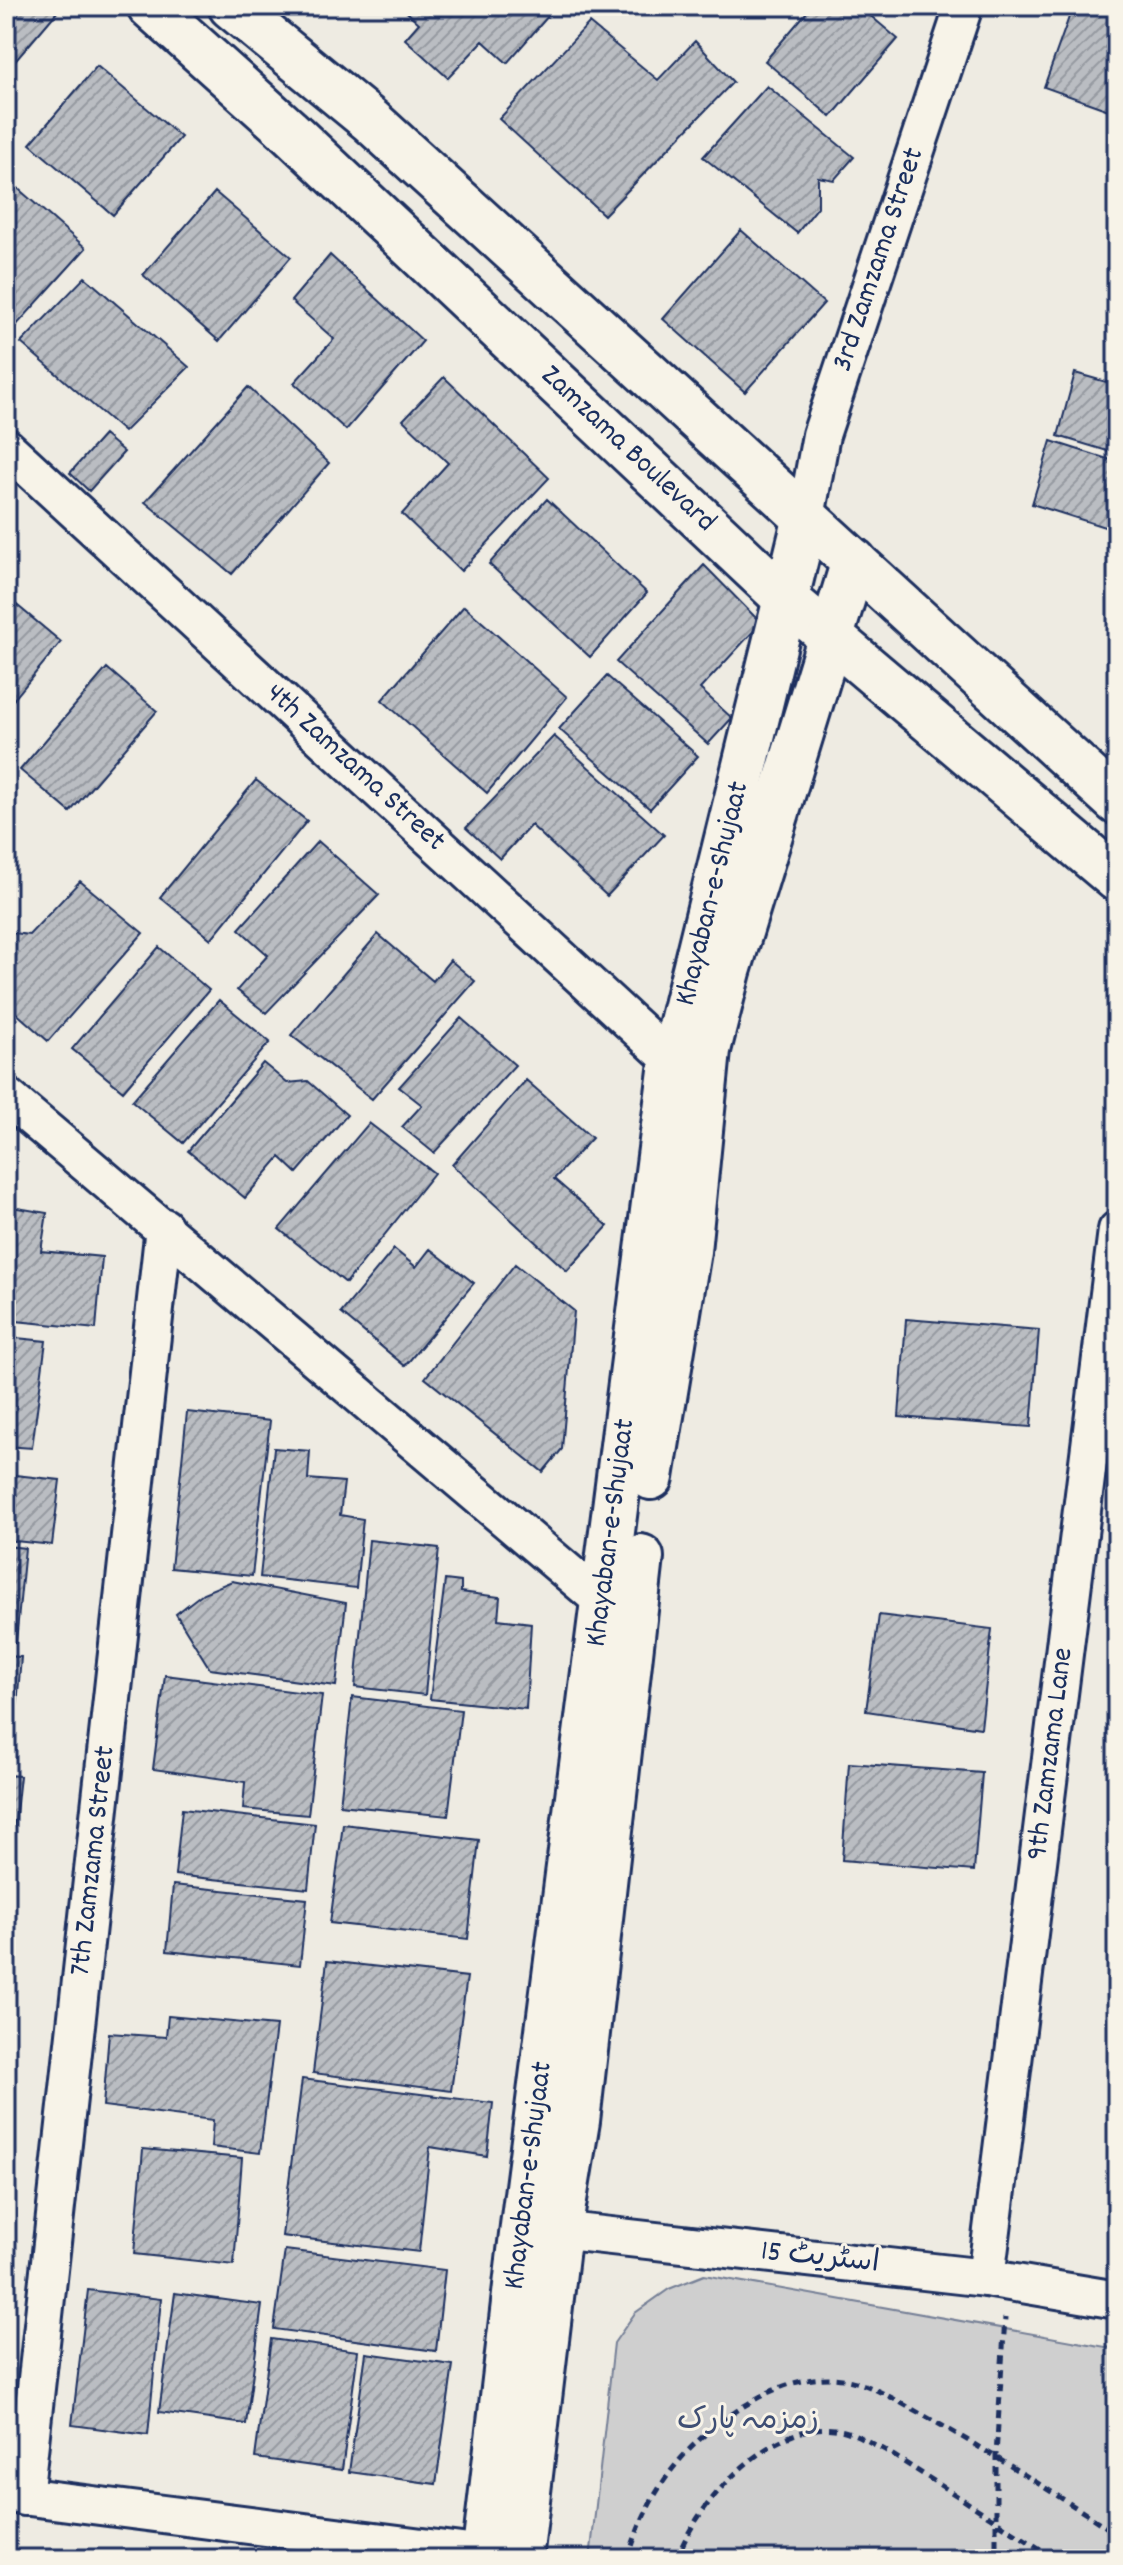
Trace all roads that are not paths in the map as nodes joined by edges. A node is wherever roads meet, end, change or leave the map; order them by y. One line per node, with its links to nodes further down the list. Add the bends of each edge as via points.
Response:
1 (150, 6): 7 (main road, Zamzama Boulevard)
2 (231, 6): 5 (main road, via 371,121)
3 (964, 6): 5 (street, 3rd Zamzama Street, via 821,435)
4 (6, 447): 11 (street, 4th Zamzama Street)
5 (806, 517): 6 (main road); 7 (main road, Khayaban-e-Shujaat)
6 (854, 561): 8 (main road, Khayaban-e-Shujaat); 9 (main road)
7 (786, 599): 8 (main road, Zamzama Boulevard); 11 (main road, Khayaban-e-Shujaat)
8 (833, 637): 10 (main road, Zamzama Boulevard); 11 (main road, Khayaban-e-Shujaat, via 708,1050)
9 (1117, 802)
10 (1117, 879)
11 (688, 1075): 15 (main road, Khayaban-e-Shujaat)
12 (6, 1096): 13 (street)
13 (164, 1227): 15 (street); 19 (street, 7th Zamzama Street)
14 (1117, 1230): 17 (street, 9th Zamzama Lane)
15 (618, 1615): 16 (main road, Khayaban-e-Shujaat)
16 (541, 2228): 17 (street, اسٹریٹ 15); 20 (main road, Khayaban-e-Shujaat)
17 (996, 2280): 18 (street, اسٹریٹ 15)
18 (1117, 2300)
19 (15, 2496): 20 (street)
20 (497, 2558)

